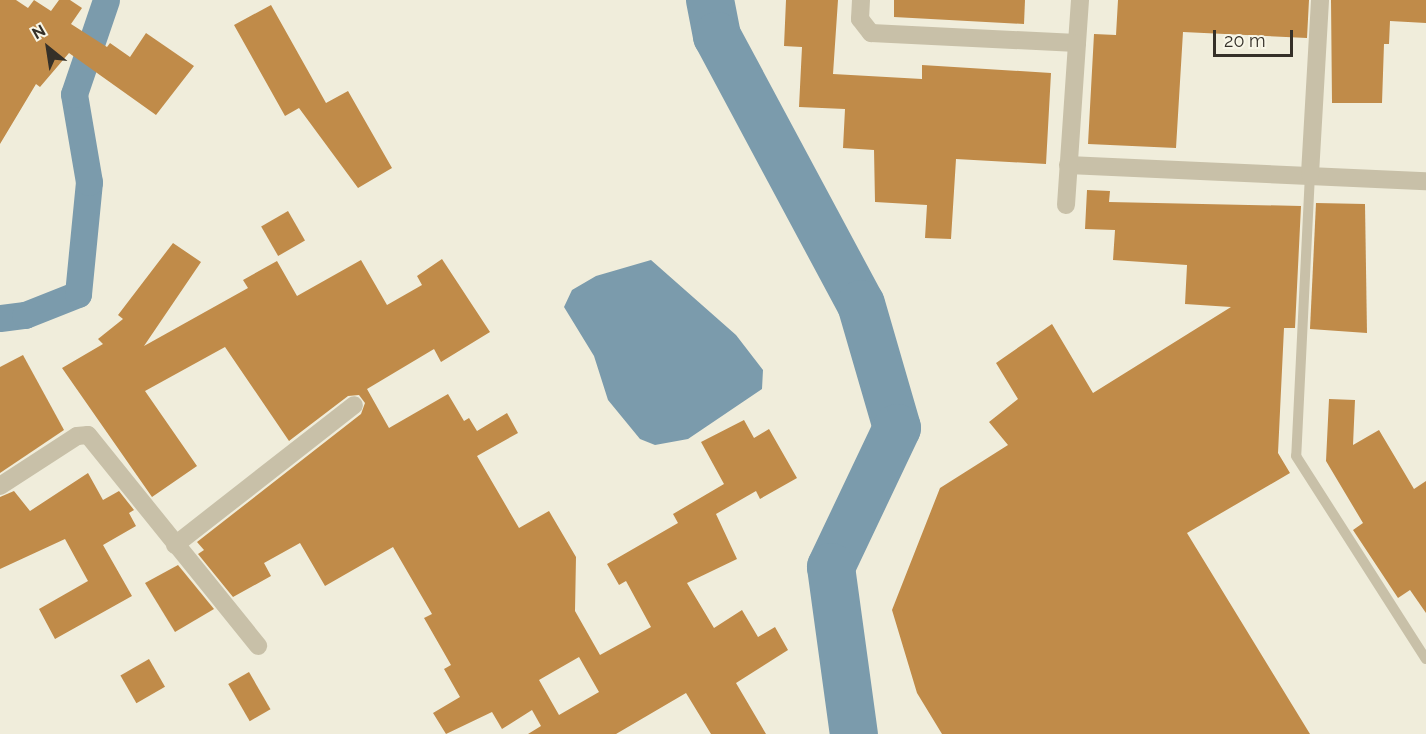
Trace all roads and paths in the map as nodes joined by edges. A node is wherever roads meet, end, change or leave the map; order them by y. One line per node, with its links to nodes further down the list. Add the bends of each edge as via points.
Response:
1 (861, 0): 4 (street, via 860,18 871,33)
2 (1080, 0): 4 (street)
3 (1320, 0): 6 (street)
4 (1077, 43): 5 (street)
5 (1068, 165): 6 (street); 8 (street)
6 (1310, 174): 7 (street); 13 (lane, via 1296,456)
7 (1426, 182)
8 (1066, 205)
9 (354, 405): 11 (street)
10 (0, 486): 11 (street, via 82,433)
11 (175, 545): 12 (street)
12 (258, 646)
13 (1426, 659)

